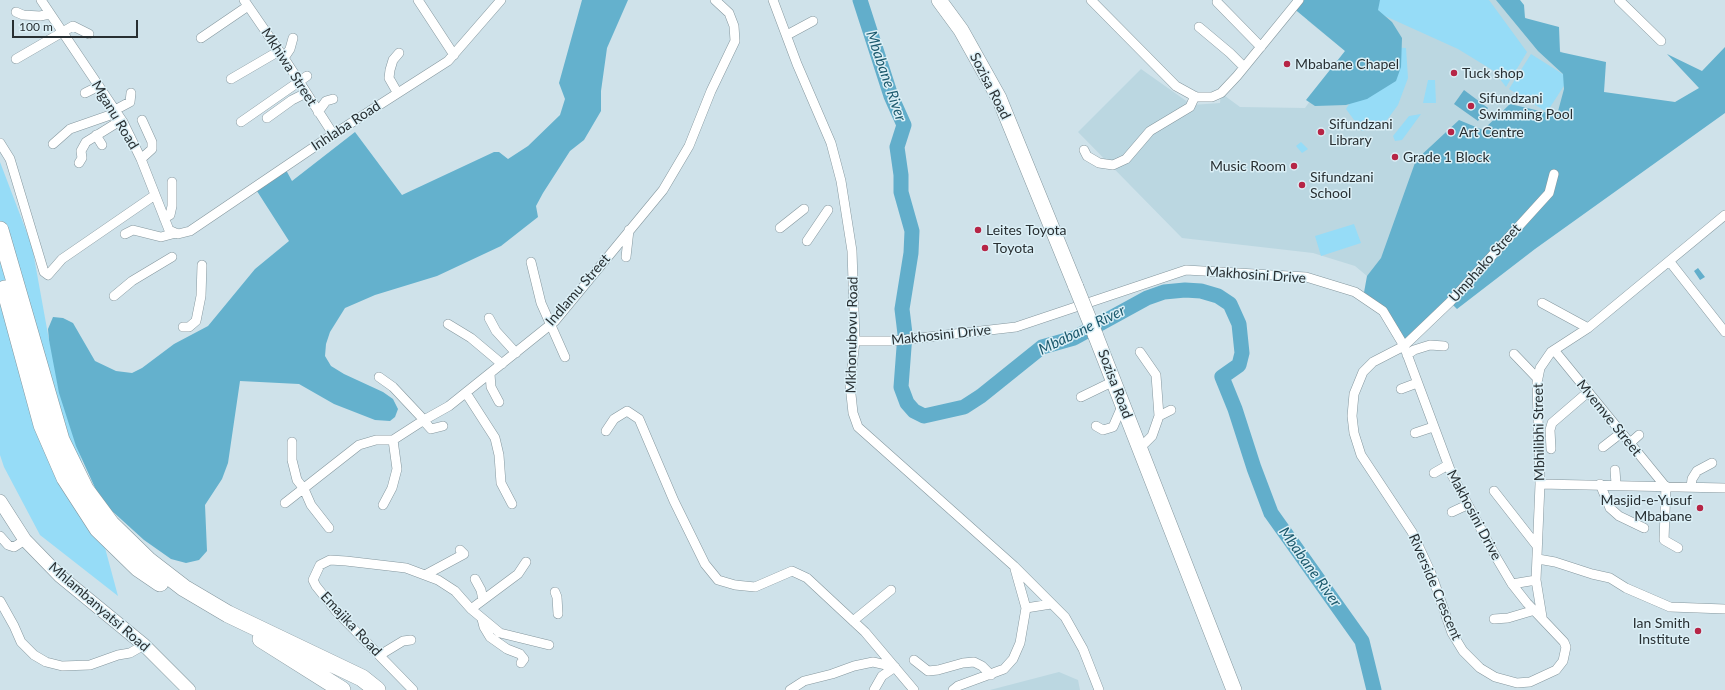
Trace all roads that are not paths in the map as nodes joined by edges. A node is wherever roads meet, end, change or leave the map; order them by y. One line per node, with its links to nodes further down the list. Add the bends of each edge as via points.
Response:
1 (41, 0): 13 (street, Mganu Road)
2 (418, 0): 25 (street)
3 (501, 0): 25 (street, Inhlaba Road)
4 (715, 0): 60 (street, Indlamu Street, via 729,13 734,26 735,41 689,146 663,190)
5 (773, 0): 18 (street, Mkhonubovu Road)
6 (939, 0): 95 (main road, Sozisa Road, bridge, via 960,30 999,98)
7 (1091, 0): 35 (street, via 1176,86)
8 (1299, 0): 22 (street)
9 (1618, 0): 21 (street)
10 (1217, 2): 22 (street)
11 (246, 3): 19 (street); 24 (street, Mkhiwa Street)
12 (16, 12): 13 (street, via 40,16)
13 (50, 14): 16 (street, Mganu Road)
14 (813, 21): 18 (street)
15 (1198, 27): 27 (street)
16 (63, 33): 17 (street, via 73,26); 26 (street); 30 (street, Mganu Road)
17 (89, 34)
18 (787, 35): 80 (street, Mkhonubovu Road, via 831,144 841,181 852,251)
19 (201, 38)
20 (293, 38): 24 (street, via 290,49)
21 (1661, 41)
22 (1261, 47): 27 (street)
23 (399, 53): 31 (street, via 393,60 389,78)
24 (282, 54): 28 (street, Mkhiwa Street); 29 (street)
25 (454, 55): 31 (street, Inhlaba Road)
26 (16, 59)
27 (1244, 67): 35 (street, via 1221,93 1212,97)
28 (303, 79): 34 (street, Mkhiwa Street); 42 (street)
29 (231, 80)
30 (99, 86): 32 (street); 37 (street, Mganu Road)
31 (397, 92): 43 (street, Inhlaba Road)
32 (85, 93)
33 (131, 93): 37 (street, via 130,102)
34 (306, 93): 38 (street, Mkhiwa Street); 39 (street)
35 (1195, 96): 48 (street, via 1190,107 1150,131 1126,159 1113,165 1099,163 1087,156)
36 (333, 99): 38 (street, via 326,101)
37 (116, 111): 41 (street, Mganu Road); 46 (street, via 70,129)
38 (318, 112): 43 (street, Mkhiwa Street)
39 (267, 118)
40 (142, 120): 49 (street, via 152,142 152,149)
41 (123, 122): 44 (street); 49 (street, Mganu Road)
42 (241, 122)
43 (333, 134): 61 (street, Inhlaba Road, via 190,232)
44 (96, 135): 47 (street); 50 (street, via 83,145)
45 (0, 143): 53 (street, via 10,159 44,272 48,275 62,259)
46 (53, 144)
47 (102, 145)
48 (1084, 150)
49 (141, 159): 53 (street, Mganu Road)
50 (79, 163)
51 (1554, 174): 82 (street, Umphako Street, via 1549,193 1450,302)
52 (172, 182): 57 (street, via 172,206 170,214)
53 (155, 195): 57 (street, Mganu Road)
54 (804, 208): 58 (street)
55 (828, 210): 63 (street)
56 (1725, 215): 67 (street, Mbhilibhi Street)
57 (164, 218): 61 (street, Mganu Road, via 169,230)
58 (780, 228)
59 (0, 230): 174 (highway, via 61,440 85,489 111,524 149,561 184,588)
60 (630, 230): 65 (street); 76 (street, Indlamu Street)
61 (177, 233): 62 (street, Inhlaba Road, via 161,237 133,230)
62 (125, 234)
63 (808, 241)
64 (172, 257): 70 (street, via 132,281)
65 (626, 257)
66 (531, 262): 76 (street, via 541,303)
67 (1670, 262): 73 (street); 78 (street, Mbhilibhi Street)
68 (202, 265): 77 (street, via 201,296 196,321 189,327)
69 (0, 270): 165 (highway, via 42,425 65,478 98,529 138,568 177,595 210,615)
70 (114, 296)
71 (1542, 303): 78 (street)
72 (1716, 305): 73 (street)
73 (1708, 311): 79 (street)
74 (489, 318): 86 (street, via 496,331)
75 (448, 324): 91 (street, via 471,338)
76 (551, 325): 86 (street, Indlamu Street); 90 (street)
77 (183, 327)
78 (1588, 328): 84 (street, Mbhilibhi Street)
79 (1725, 332)
80 (855, 341): 82 (street, Makhosini Drive, via 893,341 1016,327 1186,270 1306,277 1355,292 1383,311); 146 (street, Mkhonubovu Road, via 850,385 853,413 858,427)
81 (1430, 345): 83 (street); 88 (street); 89 (street)
82 (1404, 346): 88 (street, Makhosini Drive); 161 (street, Riverside Crescent, via 1373,362 1363,372 1354,394 1352,416 1361,456 1412,532 1431,573 1452,633 1463,651 1480,668 1495,677 1516,683 1530,682 1556,670 1563,661 1566,647 1560,636)
83 (1444, 346)
84 (1554, 350): 94 (street, Mbhilibhi Street, via 1540,368); 98 (street, Mvemve Street)
85 (1140, 352): 104 (street, via 1156,375)
86 (516, 353): 91 (street, Indlamu Street)
87 (1514, 354): 94 (street)
88 (1407, 355): 96 (street, Makhosini Drive)
89 (1430, 355)
90 (565, 357)
91 (502, 364): 92 (street, Indlamu Street)
92 (490, 374): 99 (street, Indlamu Street); 101 (street, via 491,387)
93 (379, 377): 105 (street, via 393,387)
94 (1538, 379): 123 (street, Mbhilibhi Street)
95 (1114, 382): 100 (street); 102 (main road, Sozisa Road)
96 (1417, 383): 97 (street); 108 (street, Makhosini Drive)
97 (1401, 389)
98 (1588, 392): 111 (street, Mvemve Street); 118 (street, via 1552,423)
99 (466, 393): 105 (street, Indlamu Street, via 450,406); 133 (street, via 495,438 501,483)
100 (1081, 397)
101 (499, 402)
102 (1123, 404): 107 (street, via 1113,427 1103,430); 116 (main road, Sozisa Road)
103 (1171, 410): 104 (street)
104 (1159, 416): 116 (street, via 1152,436)
105 (423, 420): 106 (street, via 431,429); 113 (street, Indlamu Street)
106 (443, 426)
107 (1096, 426)
108 (1433, 427): 110 (street); 120 (street, Makhosini Drive)
109 (606, 431): 164 (street, via 614,419 627,411 639,419 674,502 705,564 718,580 755,587 792,571 807,578)
110 (1415, 433)
111 (1621, 433): 115 (street, Mvemve Street); 117 (street)
112 (1640, 435): 115 (street)
113 (393, 440): 129 (street, via 376,440 359,445); 134 (street, via 397,469 392,488)
114 (292, 442): 129 (street, via 293,472)
115 (1630, 443): 126 (street, Mvemve Street)
116 (1139, 446): 185 (main road, Sozisa Road)
117 (1602, 447)
118 (1551, 449)
119 (1712, 463): 127 (street, via 1697,471)
120 (1448, 465): 122 (street); 135 (street, Makhosini Drive)
121 (1615, 470): 125 (street)
122 (1434, 473)
123 (1540, 484): 124 (street); 141 (street, Mbhilibhi Street)
124 (1600, 484): 125 (street); 138 (street, via 1610,508 1619,516)
125 (1616, 484): 126 (street)
126 (1665, 486): 127 (street); 142 (street, via 1664,540)
127 (1691, 487): 128 (street)
128 (1725, 488)
129 (304, 489): 132 (street); 137 (street, via 310,504)
130 (1494, 491): 141 (street)
131 (0, 501): 140 (main road, Mhlambanyatsi Road)
132 (285, 503)
133 (512, 504)
134 (383, 505)
135 (1467, 505): 136 (street); 150 (street, Makhosini Drive)
136 (1452, 512)
137 (329, 528)
138 (1644, 528)
139 (0, 536): 140 (street, via 8,545 14,547)
140 (25, 540): 167 (main road, Mhlambanyatsi Road, via 60,576)
141 (1537, 546): 144 (street, Mbhilibhi Street)
142 (1678, 548)
143 (460, 550): 147 (street, via 464,554)
144 (1538, 560): 149 (street, Mbhilibhi Street); 158 (street, via 1555,562 1610,578 1626,588 1670,607)
145 (526, 562): 153 (street, via 518,574)
146 (1014, 566): 155 (street); 156 (street, Mkhonubovu Road)
147 (425, 575): 157 (street, Emajika Road, via 455,591); 169 (street, Emajika Road, via 406,568 346,561 330,560 320,564 313,580 336,611 349,617)
148 (475, 579): 153 (street)
149 (1536, 580): 150 (street); 161 (street, Mbhilibhi Street)
150 (1512, 584): 159 (street, Makhosini Drive)
151 (891, 590): 164 (street)
152 (555, 592): 160 (street)
153 (483, 600): 157 (street)
154 (0, 602): 167 (street, via 21,642 34,655 46,662 62,666 90,665)
155 (1051, 604): 156 (street); 184 (street, via 1065,617 1083,649)
156 (1026, 608): 173 (street, Mkhonubovu Road, via 1020,643 1013,659 1004,669)
157 (471, 609): 162 (street, Emajika Road)
158 (1725, 609)
159 (1534, 610): 161 (street, Makhosini Drive); 163 (street, via 1508,618)
160 (558, 614)
161 (1542, 617)
162 (482, 619): 168 (street, Emajika Road, via 500,632); 171 (street, via 490,637 520,654 524,659)
163 (1494, 619)
164 (853, 620): 172 (street)
165 (261, 640): 174 (highway); 176 (highway)
166 (411, 640): 169 (street, via 403,641)
167 (144, 645): 175 (main road, Mhlambanyatsi Road)
168 (549, 645)
169 (380, 655): 179 (street, Emajika Road)
170 (914, 660): 173 (street, via 928,671 963,662 974,662)
171 (521, 663)
172 (894, 667): 180 (street, via 873,662 854,666 804,681); 181 (street, via 882,676); 182 (street)
173 (991, 675): 183 (street, Mkhonubovu Road)
174 (360, 684): 177 (highway); 178 (highway)
175 (189, 690)
176 (342, 690)
177 (377, 690)
178 (382, 690)
179 (414, 690)
180 (790, 690)
181 (874, 690)
182 (914, 690)
183 (953, 690)
184 (1099, 690)
185 (1234, 690)

